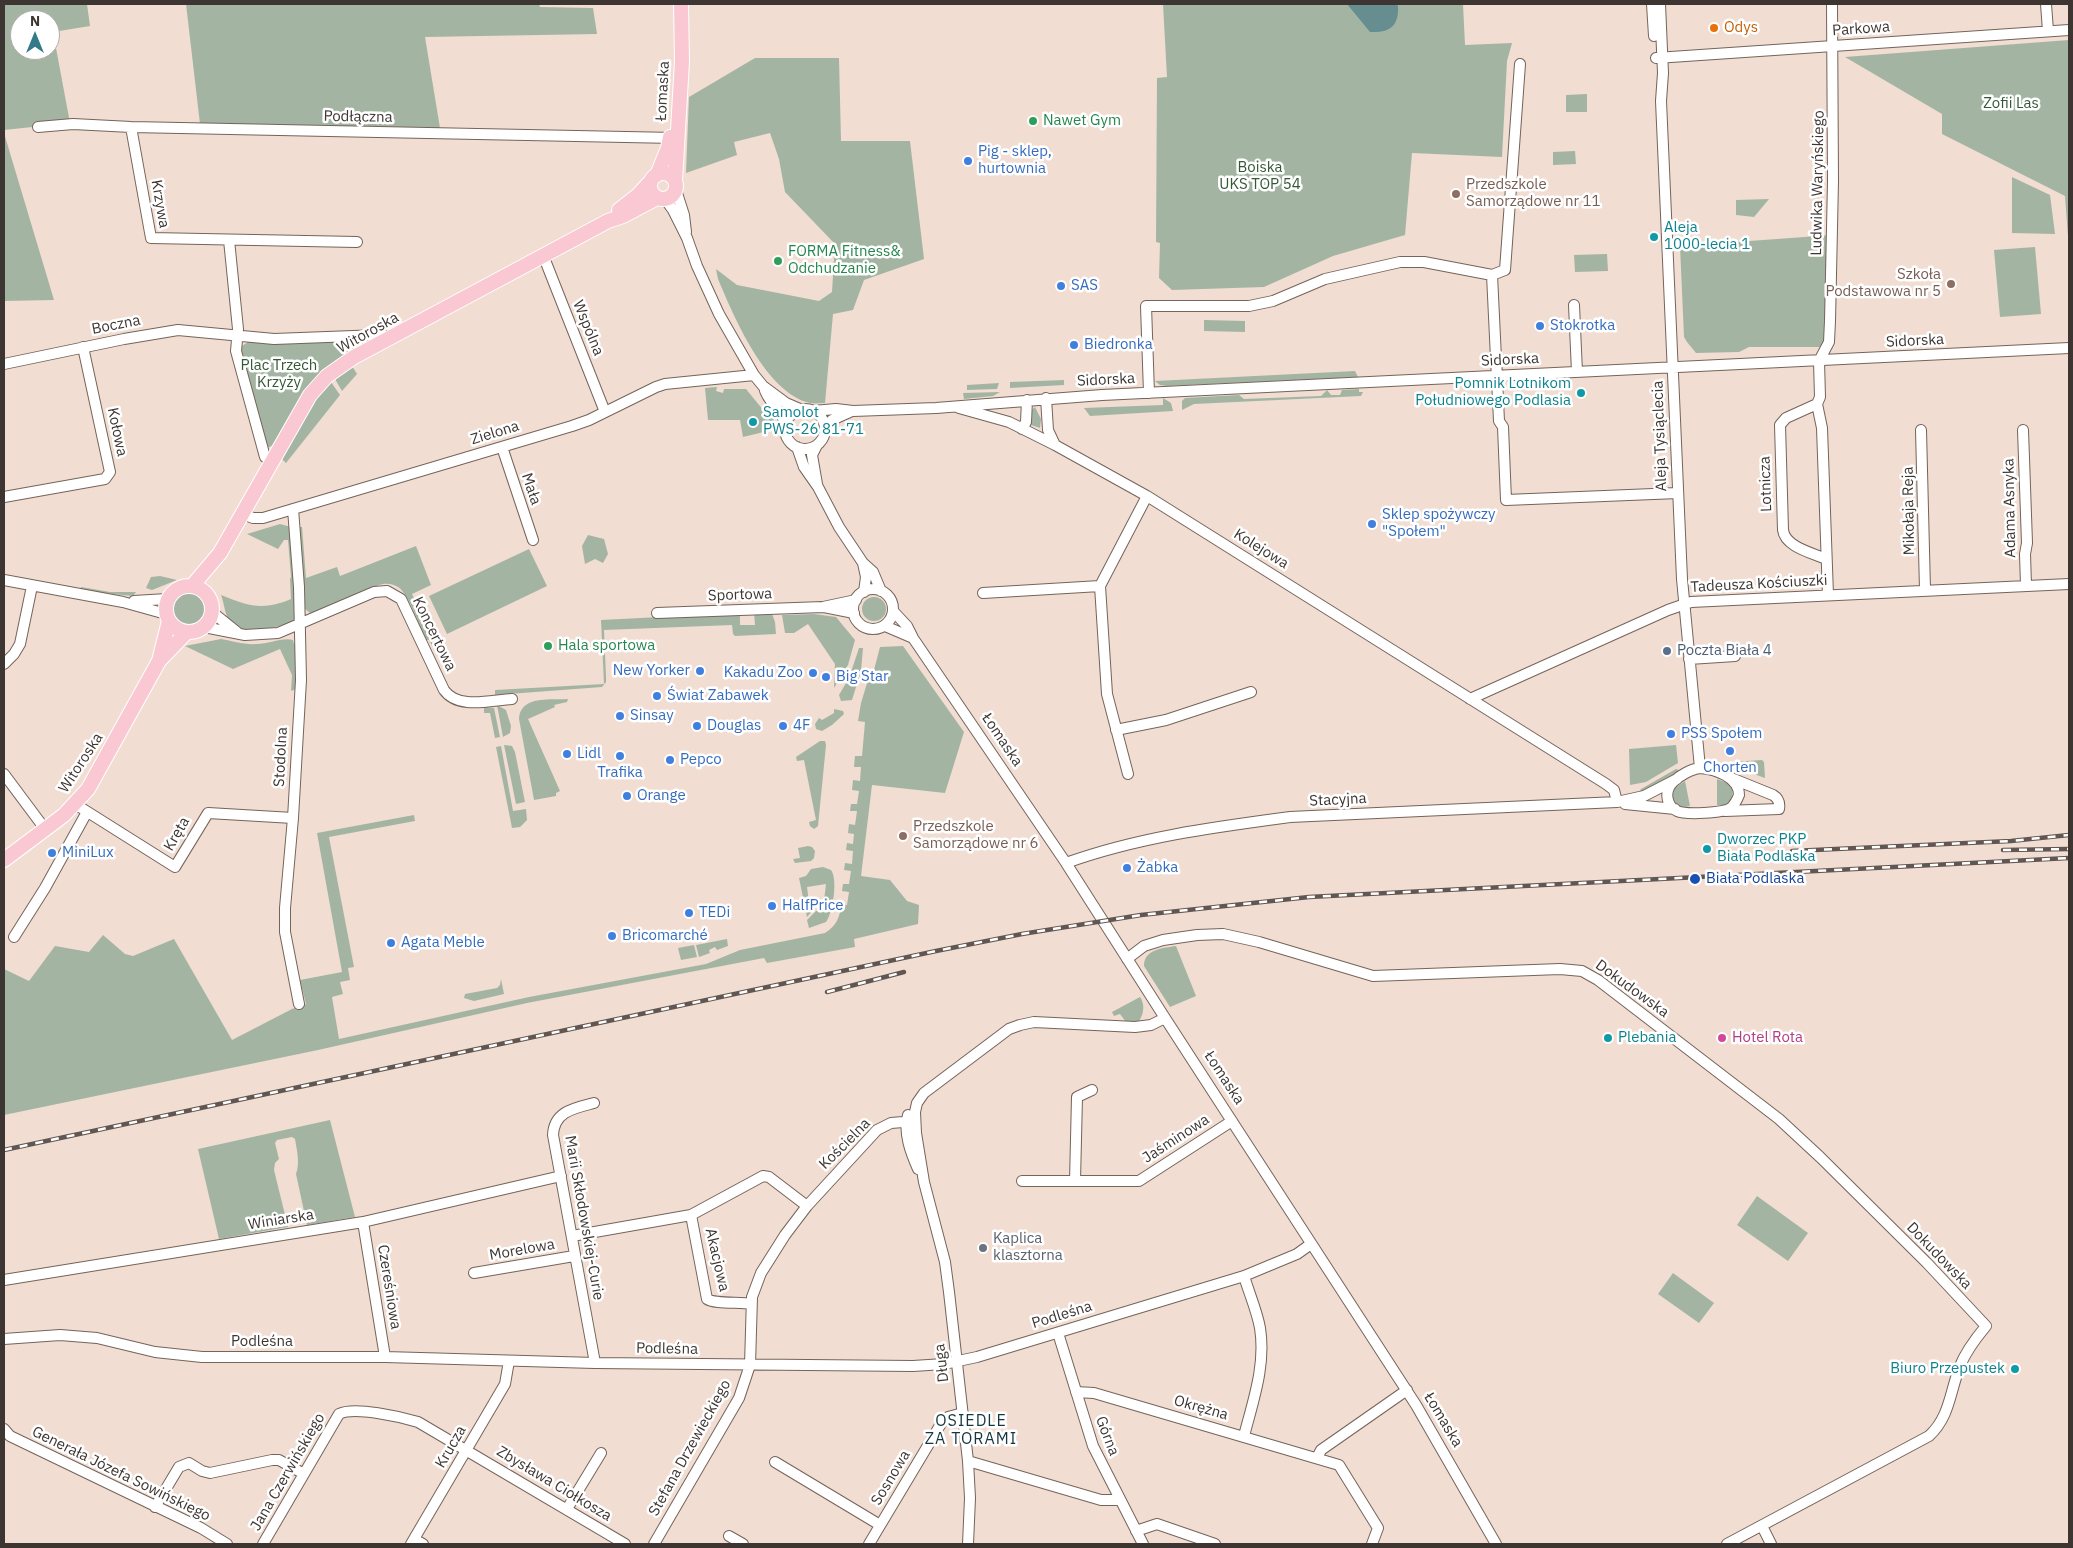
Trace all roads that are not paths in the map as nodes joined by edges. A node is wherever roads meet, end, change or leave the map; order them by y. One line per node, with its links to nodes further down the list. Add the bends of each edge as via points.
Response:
1 (674, 4): 14 (main road, Łomaska)
2 (681, 4): 14 (main road, Łomaska, via 682,61)
3 (1652, 4): 10 (street, Aleja Tysiąclecia)
4 (1660, 4): 10 (street, Aleja Tysiąclecia)
5 (1832, 4): 9 (street, Ludwika Waryńskiego)
6 (2046, 4): 8 (street)
7 (2069, 30): 8 (street, Parkowa)
8 (2048, 31): 9 (street, Parkowa)
9 (1834, 46): 10 (street, Parkowa); 27 (street, Ludwika Waryńskiego, via 1830,321 1829,342)
10 (1658, 58): 29 (street, Aleja Tysiąclecia)
11 (1520, 64): 21 (street, via 1505,270)
12 (38, 127): 13 (street, Podłączna, via 73,124)
13 (131, 127): 14 (street, Podłączna); 18 (street, Krzywa, via 150,238)
14 (673, 138): 15 (main road, Witoroska); 16 (main road, Łomaska)
15 (653, 178): 16 (main road, via 651,193); 16 (main road, via 667,174); 17 (main road, Witoroska)
16 (668, 192): 17 (main road, Witoroska); 31 (street, via 719,314)
17 (608, 221): 20 (main road, Witoroska)
18 (229, 240): 19 (street, Krzywa); 23 (street, via 238,329)
19 (358, 242)
20 (543, 256): 24 (main road, Witoroska); 42 (street, Wspólna)
21 (1492, 274): 32 (street); 34 (street, via 1424,262 1400,262 1324,279 1273,301 1249,306 1146,306)
22 (1574, 305): 30 (street)
23 (236, 337): 24 (street, via 274,340); 25 (street, Boczna, via 178,330); 52 (street, via 236,350 265,457)
24 (393, 337): 52 (main road, Witoroska, via 354,357 322,380)
25 (83, 348): 28 (street, Boczna); 56 (street, Kołowa, via 110,472 105,479)
26 (2069, 348): 27 (street, Sidorska)
27 (1819, 361): 29 (street, Sidorska); 37 (street, via 1820,397)
28 (4, 364)
29 (1673, 368): 30 (street, Sidorska); 54 (street, Aleja Tysiąclecia)
30 (1577, 372): 32 (street, Sidorska)
31 (754, 375): 33 (street); 42 (street, Zielona, via 664,384)
32 (1497, 376): 34 (street, Sidorska); 54 (street, via 1506,500)
33 (763, 386): 39 (street); 43 (street, via 783,415)
34 (1149, 393): 35 (street, Sidorska)
35 (1046, 398): 36 (street, Sidorska); 49 (street, via 1048,430)
36 (1028, 400): 38 (street, Sidorska); 45 (street)
37 (1817, 404): 61 (street, via 1822,428); 61 (street, Lotnicza, via 1786,418 1780,425 1783,530 1784,537 1791,544)
38 (953, 407): 41 (street, Kolejowa); 45 (street, Kolejowa, via 1000,418)
39 (800, 409): 40 (street); 43 (street, via 789,417)
40 (814, 411): 41 (street, Kolejowa); 44 (street, via 822,418)
41 (853, 411): 44 (street, Kolejowa, via 832,420)
42 (605, 412): 50 (street, Zielona)
43 (785, 428): 51 (street, via 788,439)
44 (825, 428): 48 (street)
45 (1022, 429): 49 (street, Kolejowa)
46 (1921, 430): 69 (street, Mikołaja Reja)
47 (2023, 430): 65 (street, Adama Asnyka)
48 (817, 445): 51 (street); 53 (street, via 812,460)
49 (1055, 445): 55 (street, Kolejowa)
50 (502, 447): 57 (street, Zielona); 59 (street, Mała)
51 (797, 447): 53 (street, via 804,467)
52 (272, 461): 58 (main road, Witoroska)
53 (818, 487): 62 (street)
54 (1678, 493): 78 (street, Aleja Tysiąclecia)
55 (1147, 496): 68 (street); 97 (street, Kolejowa)
56 (4, 497)
57 (293, 509): 58 (street, Zielona, via 263,518); 85 (street, Stodolna)
58 (244, 514): 60 (main road, Witoroska)
59 (533, 540)
60 (220, 553): 67 (main road, Witoroska); 73 (main road, Witoroska)
61 (1826, 559): 74 (street)
62 (863, 563): 70 (street, via 873,572); 71 (street, via 866,577)
63 (4, 580): 66 (street)
64 (2069, 584): 65 (street, Tadeusza Kościuszki)
65 (2026, 585): 69 (street, Tadeusza Kościuszki)
66 (32, 586): 77 (street); 94 (street, via 20,644)
67 (192, 586): 73 (main road); 75 (main road, via 177,588)
68 (1100, 586): 72 (street); 98 (street, via 1107,694)
69 (1925, 590): 74 (street, Tadeusza Kościuszki)
70 (881, 591): 71 (street); 80 (street, via 888,597)
71 (864, 592): 76 (street)
72 (983, 593)
73 (208, 595): 81 (main road)
74 (1828, 595): 78 (street, Tadeusza Kościuszki)
75 (167, 599): 77 (street); 84 (main road)
76 (856, 600): 79 (street, Sportowa); 83 (street)
77 (123, 602): 84 (street)
78 (1684, 604): 92 (street, Aleja Tysiąclecia); 97 (street, Tadeusza Kościuszki)
79 (823, 607): 82 (street, Sportowa); 83 (street, Sportowa)
80 (893, 611): 86 (street); 90 (street, Łomaska)
81 (212, 612): 87 (main road); 89 (street)
82 (657, 613)
83 (854, 613): 86 (street, via 864,627 877,629)
84 (167, 618): 88 (main road); 93 (main road, Witoroska)
85 (300, 625): 89 (street, Koncertowa, via 267,635); 96 (street, Koncertowa, via 374,592 388,591 401,599 444,690 451,698 465,702); 108 (street, Stodolna)
86 (885, 626): 90 (street)
87 (204, 627): 88 (main road); 89 (street, Koncertowa)
88 (187, 632): 93 (main road, Witoroska)
89 (241, 635)
90 (913, 638): 111 (street, Łomaska)
91 (1734, 656): 92 (street)
92 (1688, 659): 99 (street, Aleja Tysiąclecia)
93 (159, 661): 105 (main road, Witoroska)
94 (4, 664)
95 (1251, 692): 98 (street, via 1166,720)
96 (512, 698)
97 (1470, 698): 104 (street, Kolejowa, via 1610,787)
98 (1116, 730): 101 (street)
99 (1700, 768): 102 (street); 103 (street)
100 (4, 774): 109 (street)
101 (1128, 774)
102 (1730, 778): 107 (street, via 1739,795 1734,804); 107 (street, via 1773,795 1779,809)
103 (1677, 779): 104 (street, Stacyjna, via 1644,796); 106 (street, via 1667,795)
104 (1617, 802): 106 (street, Stacyjna); 111 (street, Stacyjna, via 1290,817 1204,829)
105 (81, 808): 108 (street, Kręta, via 175,867 208,813); 109 (main road, Witoroska); 112 (street, Witoroska, via 45,888)
106 (1674, 809): 107 (street, via 1686,813)
107 (1724, 811)
108 (293, 818): 114 (street, Stodolna, via 285,932)
109 (45, 829): 110 (main road, Witoroska)
110 (4, 860)
111 (1066, 863): 113 (street, Łomaska)
112 (14, 937)
113 (1128, 959): 115 (street, Łomaska); 156 (street, Dokudowska, via 1144,946 1163,940 1223,934 1373,976 1577,970 1588,974 1779,1119 1927,1263 1986,1326 1960,1366 1948,1410 1938,1428 1918,1444)
114 (299, 1004)
115 (1165, 1018): 118 (street, via 1151,1025 1135,1027 1034,1022 1009,1029 924,1093 909,1112); 119 (street, Łomaska)
116 (1092, 1090): 122 (street, via 1077,1097)
117 (594, 1103): 120 (street, Marii Skłodowskiej-Curie, via 569,1110 553,1125)
118 (911, 1121): 123 (street, Kościelna, via 891,1123 877,1130); 137 (street, Długa, via 945,1262)
119 (1232, 1121): 122 (street, Jaśminowa, via 1139,1181); 127 (street, Łomaska)
120 (561, 1176): 125 (street, Winiarska); 126 (street, Marii Skłodowskiej-Curie)
121 (1022, 1181): 122 (street, Jaśminowa)
122 (1075, 1181)
123 (807, 1206): 124 (street, via 763,1176); 132 (street, Kościelna, via 761,1272)
124 (692, 1215): 126 (street); 132 (street, Akacjowa, via 707,1299 711,1302)
125 (364, 1222): 131 (street, Winiarska); 135 (street, Czereśniowa)
126 (572, 1236): 128 (street, Marii Skłodowskiej-Curie)
127 (1311, 1244): 130 (street, Podleśna, via 1296,1254); 140 (street, Łomaska)
128 (574, 1256): 129 (street, Morelowa); 138 (street, Marii Skłodowskiej-Curie)
129 (474, 1274)
130 (1244, 1276): 133 (street, Podleśna); 145 (street, via 1260,1328 1261,1352)
131 (4, 1280)
132 (751, 1304): 139 (street, Kościelna)
133 (1058, 1332): 137 (street, Podleśna); 141 (street, Górna)
134 (4, 1339): 135 (street, Podleśna, via 60,1335 97,1338 155,1352 202,1357)
135 (386, 1357): 136 (street, Podleśna)
136 (509, 1361): 138 (street, Podleśna); 146 (street, Krucza, via 505,1384)
137 (957, 1362): 139 (street, Podleśna, via 913,1366); 142 (street, Długa)
138 (595, 1363): 139 (street, Podleśna)
139 (750, 1365): 163 (street, Stefana Drzewieckiego, via 738,1398)
140 (1407, 1390): 148 (street, via 1321,1450); 170 (street, Łomaska)
141 (1076, 1392): 145 (street, Okrężna, via 1094,1393); 152 (street, Górna, via 1093,1446)
142 (963, 1413): 149 (street, Długa); 155 (street, Sosnowa, via 942,1422)
143 (339, 1414): 146 (street, Zbysława Ciołkosza, via 350,1411 405,1418); 151 (street, Jana Czerwińskiego)
144 (4, 1430): 153 (street, Generała Józefa Sowińskiego, via 10,1436)
145 (1244, 1436): 148 (street, Okrężna)
146 (467, 1450): 154 (street, Zbysława Ciołkosza); 159 (street, Krucza)
147 (601, 1453): 154 (street)
148 (1317, 1458): 169 (street, Okrężna, via 1339,1465 1345,1473 1378,1528)
149 (968, 1461): 152 (street, via 1101,1500); 166 (street, Długa)
150 (775, 1462): 155 (street)
151 (304, 1474): 153 (street, via 279,1460 210,1473 189,1463 179,1467); 161 (street, Jana Czerwińskiego)
152 (1120, 1500): 157 (street, Górna)
153 (155, 1507): 160 (street, Generała Józefa Sowińskiego)
154 (567, 1509): 162 (street, Zbysława Ciołkosza)
155 (880, 1525): 165 (street, Sosnowa)
156 (1762, 1526): 171 (street); 172 (street)
157 (1136, 1531): 167 (street, Górna); 168 (street, via 1157,1524)
158 (729, 1536): 164 (street)
159 (416, 1543)
160 (227, 1544)
161 (262, 1544)
162 (625, 1544)
163 (654, 1544)
164 (744, 1544)
165 (869, 1544)
166 (968, 1544)
167 (1143, 1544)
168 (1215, 1544)
169 (1372, 1544)
170 (1496, 1544)
171 (1727, 1544)
172 (1771, 1544)

